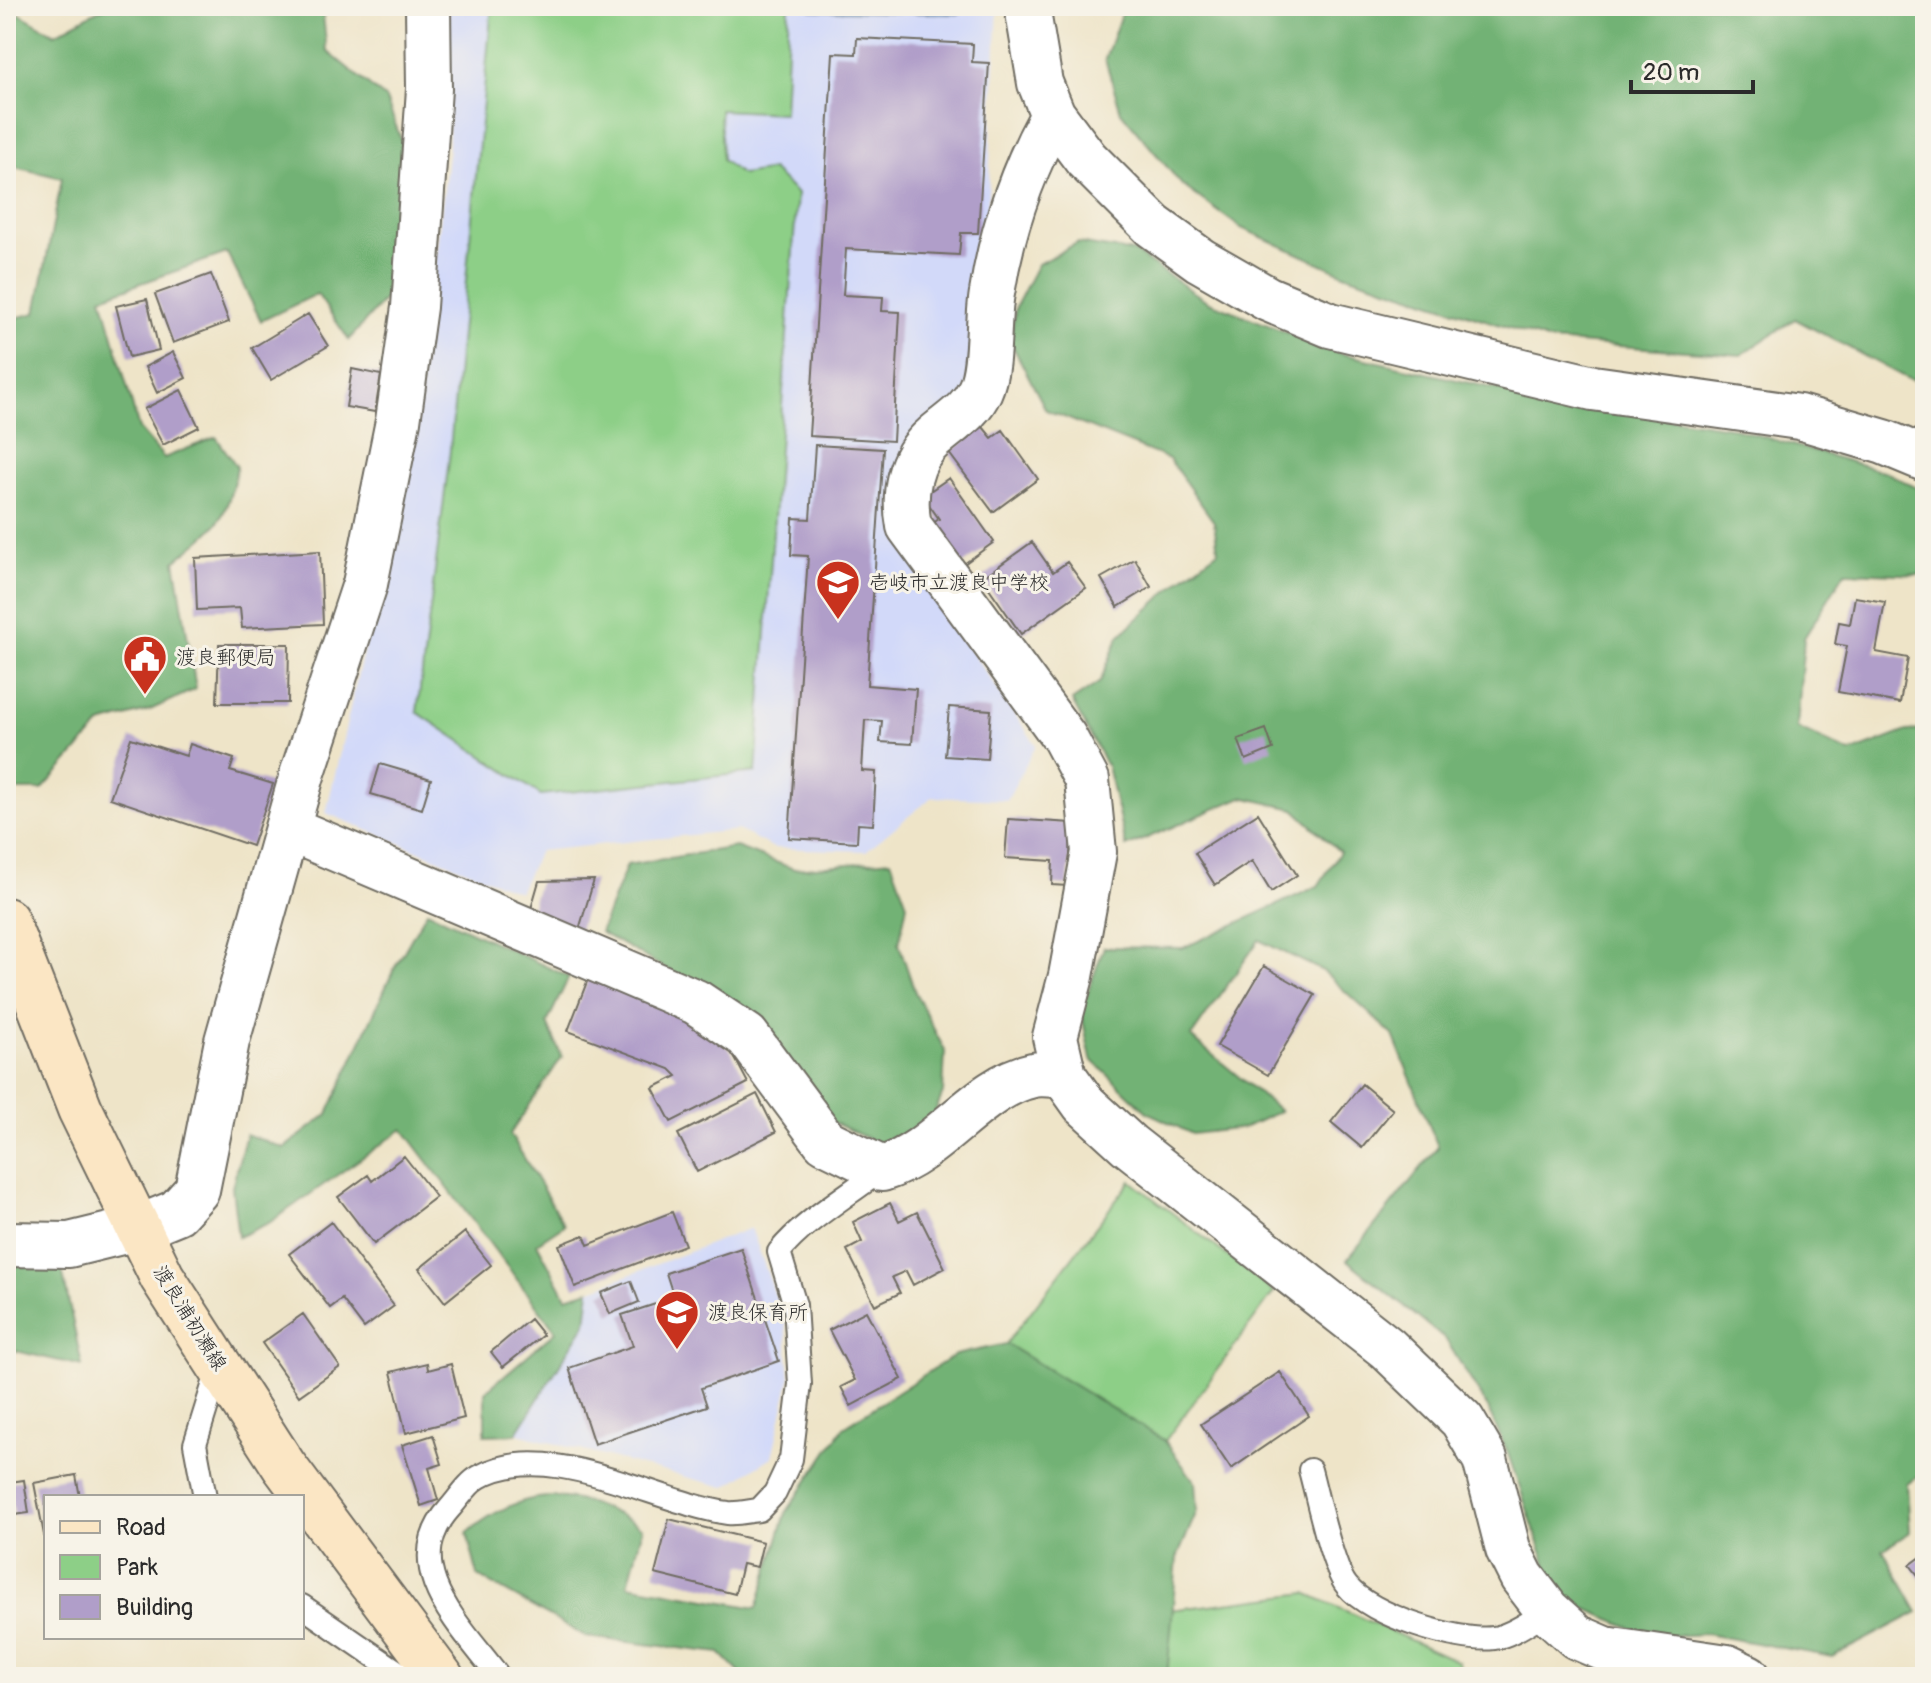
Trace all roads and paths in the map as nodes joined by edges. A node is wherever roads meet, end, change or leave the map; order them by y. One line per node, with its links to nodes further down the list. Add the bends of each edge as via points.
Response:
1 (428, 6): 5 (street, via 429,89 414,307 398,421 365,584)
2 (1027, 6): 3 (street, via 1040,83)
3 (1053, 115): 4 (street, via 1109,186 1153,226 1268,299 1330,325 1593,388 1799,417); 7 (street, via 1026,163 1012,206 991,293 982,386 969,410 930,439 913,466 905,501 909,526 1064,737 1087,780 1094,852 1055,1037)
4 (1925, 459)
5 (287, 828): 8 (street, via 696,1002 747,1036 825,1141); 9 (street, via 227,1041 197,1190 177,1212)
6 (6, 920): 9 (main road, 渡良浦初瀬線, via 80,1109)
7 (1064, 1076): 8 (street, via 1036,1074 1009,1083 907,1161); 17 (street, via 1084,1104 1129,1145 1387,1348 1462,1420 1485,1459 1508,1549)
8 (882, 1169): 19 (lane, via 797,1230 779,1252 795,1305 800,1384 791,1459 775,1493 759,1510 730,1513 570,1469 516,1463 478,1477 445,1514 427,1566 440,1597)
9 (138, 1228): 10 (street, via 69,1245); 11 (main road, 渡良浦初瀬線, via 162,1277)
10 (6, 1244)
11 (219, 1366): 13 (lane, via 195,1444); 14 (main road, 渡良浦初瀬線)
12 (1310, 1470): 17 (lane, via 1346,1585 1373,1605 1464,1638 1496,1638)
13 (205, 1495)
14 (304, 1495)
15 (304, 1495): 18 (main road, 渡良浦初瀬線)
16 (304, 1607): 18 (lane)
17 (1548, 1611): 20 (street, via 1577,1637 1605,1649 1727,1667)
18 (428, 1675)
19 (499, 1677)
20 (1748, 1677)

